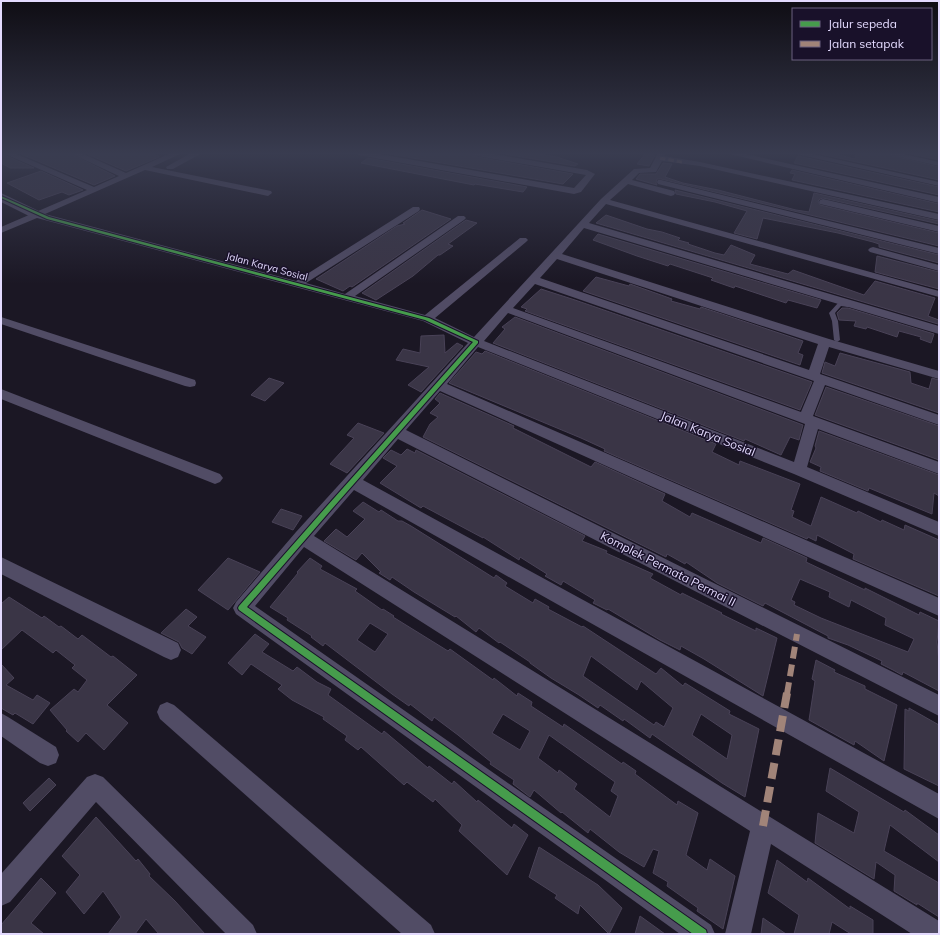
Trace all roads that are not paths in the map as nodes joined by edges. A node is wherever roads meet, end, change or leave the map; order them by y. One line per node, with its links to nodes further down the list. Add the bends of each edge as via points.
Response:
1 (1, 197): 12 (street)
2 (82, 197): 12 (street)
3 (609, 197): 10 (street)
4 (687, 197): 19 (street)
5 (720, 197): 22 (street)
6 (847, 197): 13 (street)
7 (924, 197): 9 (street)
8 (816, 200): 17 (street)
9 (939, 200)
10 (604, 201): 15 (street); 27 (street)
11 (416, 209): 26 (street)
12 (44, 217): 16 (street); 18 (street); 26 (street, Jalan Karya Sosial)
13 (939, 217)
14 (461, 218): 28 (street)
15 (584, 225): 23 (street); 29 (street)
16 (29, 228)
17 (939, 229)
18 (1, 230)
19 (830, 233)
20 (523, 240): 31 (street)
21 (873, 250): 24 (street)
22 (939, 251)
23 (556, 255): 25 (street); 34 (street)
24 (939, 268)
25 (534, 280): 30 (street); 37 (street)
26 (298, 284): 28 (street, Jalan Karya Sosial)
27 (939, 294)
28 (348, 297): 31 (street, Jalan Karya Sosial)
29 (854, 305): 33 (street); 34 (lane, via 840,304 832,313 835,320)
30 (506, 309): 35 (street); 41 (street)
31 (427, 319): 35 (street, Jalan Karya Sosial)
32 (1, 320): 38 (street)
33 (939, 330)
34 (831, 341): 36 (street); 37 (street)
35 (476, 342): 39 (street); 45 (street, Jalan Karya Sosial)
36 (939, 375)
37 (817, 377): 41 (street); 42 (street)
38 (190, 383)
39 (438, 385): 43 (street); 51 (street)
40 (1, 394): 46 (street)
41 (809, 420): 44 (street); 45 (street)
42 (939, 420)
43 (397, 432): 47 (street); 53 (street, Komplek Permata Permai II)
44 (939, 468)
45 (799, 470): 48 (street, Jalan Karya Sosial)
46 (214, 478)
47 (353, 482): 49 (street); 57 (street)
48 (939, 528)
49 (302, 537): 58 (street); 62 (street, via 242,608)
50 (1, 565): 52 (street)
51 (939, 607)
52 (171, 650)
53 (939, 706)
54 (167, 712): 61 (street)
55 (1, 724): 56 (street)
56 (48, 755)
57 (939, 807)
58 (763, 826): 63 (street); 64 (street)
59 (1, 893): 60 (street, via 95,785)
60 (244, 934)
61 (422, 934)
62 (702, 934)
63 (738, 934)
64 (936, 934)

